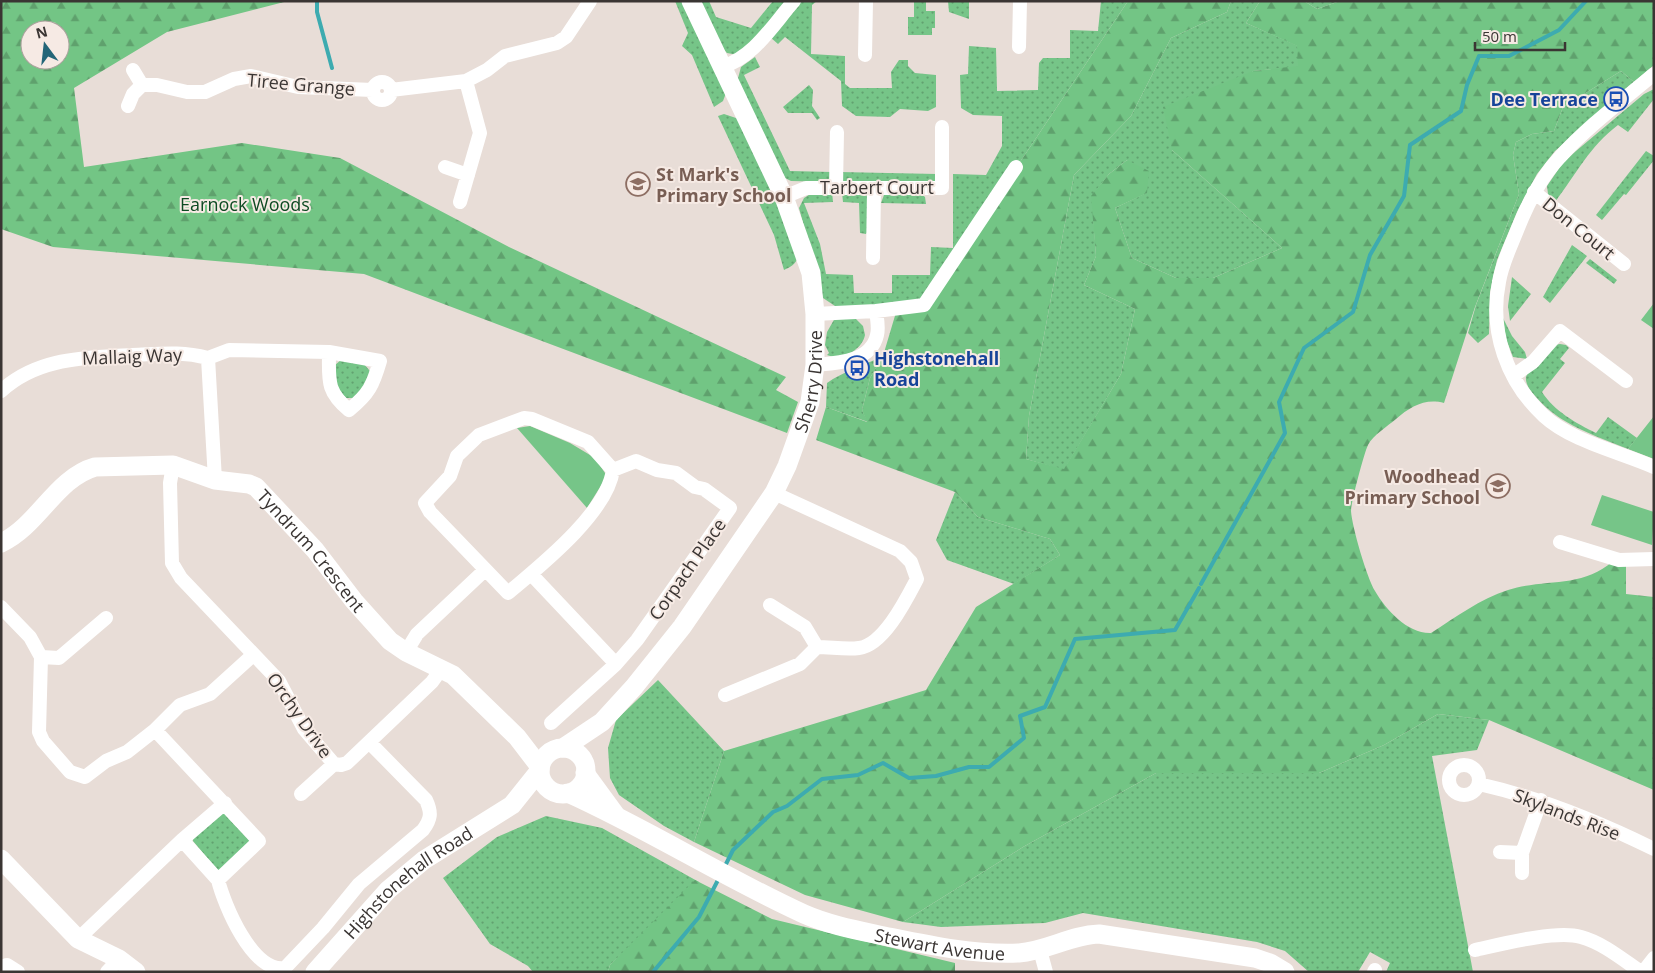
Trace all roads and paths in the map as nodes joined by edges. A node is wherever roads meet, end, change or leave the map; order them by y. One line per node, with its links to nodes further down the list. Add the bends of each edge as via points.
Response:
1 (590, 1): 11 (street, Tiree Grange, via 569,33 556,44 505,56)
2 (691, 1): 8 (street, Sherry Drive)
3 (794, 1): 8 (street, via 752,51 738,62)
4 (866, 1): 7 (street)
5 (1020, 1): 6 (street)
6 (1019, 47)
7 (865, 55)
8 (722, 67): 22 (street, Sherry Drive)
9 (133, 70): 12 (street)
10 (1653, 76): 21 (street, via 1559,157)
11 (466, 81): 12 (street, Tiree Grange, via 391,90 380,82 373,90 298,87 251,76 234,79 205,92); 18 (street, via 480,133)
12 (142, 85): 13 (street)
13 (128, 106)
14 (942, 127): 20 (street, Tarbert Court, via 942,188)
15 (837, 132): 19 (street)
16 (1016, 167): 26 (street, via 924,305)
17 (445, 168): 18 (street)
18 (468, 175): 23 (street)
19 (836, 187): 20 (street, Tarbert Court); 22 (street, Tarbert Court, via 806,188)
20 (874, 188): 24 (street)
21 (1534, 192): 25 (street, Don Court); 31 (street, via 1505,259 1499,282 1496,310 1500,344)
22 (784, 198): 27 (street, Sherry Drive, via 811,273)
23 (460, 202)
24 (873, 258)
25 (1624, 264)
26 (876, 311): 27 (street); 30 (street, via 877,334 870,350 857,358)
27 (815, 314): 30 (street, Sherry Drive)
28 (329, 352): 28 (street, via 329,386 332,394 349,410 372,388 380,361); 29 (street, via 229,350)
29 (208, 358): 33 (street, Mallaig Way, via 186,352 68,359 34,369); 37 (street, Mallaig Way)
30 (815, 366): 38 (street, Sherry Drive, via 810,402)
31 (1513, 376): 32 (street, via 1533,362 1560,331); 35 (street, via 1545,417 1587,441)
32 (1626, 381)
33 (1, 391)
34 (173, 465): 37 (street, Tyndrum Crescent); 39 (street, Tyndrum Crescent, via 106,466 85,470 22,529); 49 (street, Orchy Drive, via 170,483 172,563 181,578)
35 (1654, 467)
36 (613, 470): 42 (street, via 588,442 532,419 516,420 479,435 457,456 450,476 425,503); 43 (street, via 611,481 588,517); 51 (street, Corpach Place, via 636,461 657,470 676,473 730,508 637,640)
37 (215, 480): 48 (street, Tyndrum Crescent, via 256,487 390,641)
38 (774, 493): 47 (street, via 900,551 911,562 917,578 905,602 882,634 861,648); 54 (street, Sherry Drive, via 677,634)
39 (2, 542)
40 (1560, 542): 41 (street, via 1619,560)
41 (1654, 559)
42 (485, 570): 43 (street, via 508,593); 48 (street, via 417,634)
43 (531, 574): 51 (street)
44 (770, 605): 47 (street, via 806,627)
45 (1, 607): 50 (street, via 30,637)
46 (106, 618): 50 (street, via 59,658)
47 (817, 647): 53 (street, via 800,664)
48 (406, 652): 52 (street, Tyndrum Crescent)
49 (253, 655): 56 (street, via 210,694 180,705); 60 (street, Orchy Drive, via 279,681 304,728)
50 (41, 657): 56 (street, via 39,732 74,776 85,777 106,761 127,752)
51 (616, 664): 55 (street, Corpach Place)
52 (442, 668): 57 (street, Tyndrum Crescent, via 454,675); 58 (street, Orchy Drive, via 432,682)
53 (725, 695)
54 (602, 722): 59 (street, Sherry Drive); 62 (street, Sherry Drive)
55 (551, 723)
56 (155, 730): 67 (street)
57 (516, 738): 59 (street, Tyndrum Crescent); 61 (street, Tyndrum Crescent)
58 (369, 742): 60 (street, Orchy Drive, via 347,762); 76 (street, via 426,800 430,819 423,830 359,884 284,968 278,971 268,968 243,944)
59 (560, 749): 61 (street, via 543,759); 62 (street, via 577,753)
60 (334, 764): 65 (street)
61 (540, 768): 64 (street, via 543,783); 68 (street, Highstonehall Road)
62 (585, 769): 64 (street, via 580,786); 69 (street, Stewart Avenue)
63 (1479, 784): 66 (street, Skylands Rise)
64 (561, 793): 68 (street, Highstonehall Road); 69 (street, Stewart Avenue)
65 (301, 794)
66 (1541, 800): 71 (street, Skylands Rise); 73 (street)
67 (224, 803): 70 (street); 76 (street, via 259,841)
68 (512, 804): 85 (street, Highstonehall Road, via 424,860 388,890)
69 (615, 814): 78 (street, Stewart Avenue, via 774,899 840,927 930,945 993,952)
70 (182, 840): 76 (street); 77 (street)
71 (1654, 849)
72 (1500, 852): 73 (street)
73 (1522, 853): 75 (street)
74 (1, 860): 77 (street)
75 (1522, 874)
76 (218, 880)
77 (78, 939): 81 (street)
78 (1040, 950): 86 (street); 87 (street, Stewart Avenue, via 1083,934 1099,934 1255,958)
79 (1475, 950): 88 (street, via 1525,940 1580,936 1603,946)
80 (1654, 958): 88 (street)
81 (113, 966): 84 (street)
82 (1, 967): 83 (street, via 7,965)
83 (18, 972)
84 (136, 972)
85 (315, 972)
86 (1046, 972)
87 (1285, 972)
88 (1642, 972)

